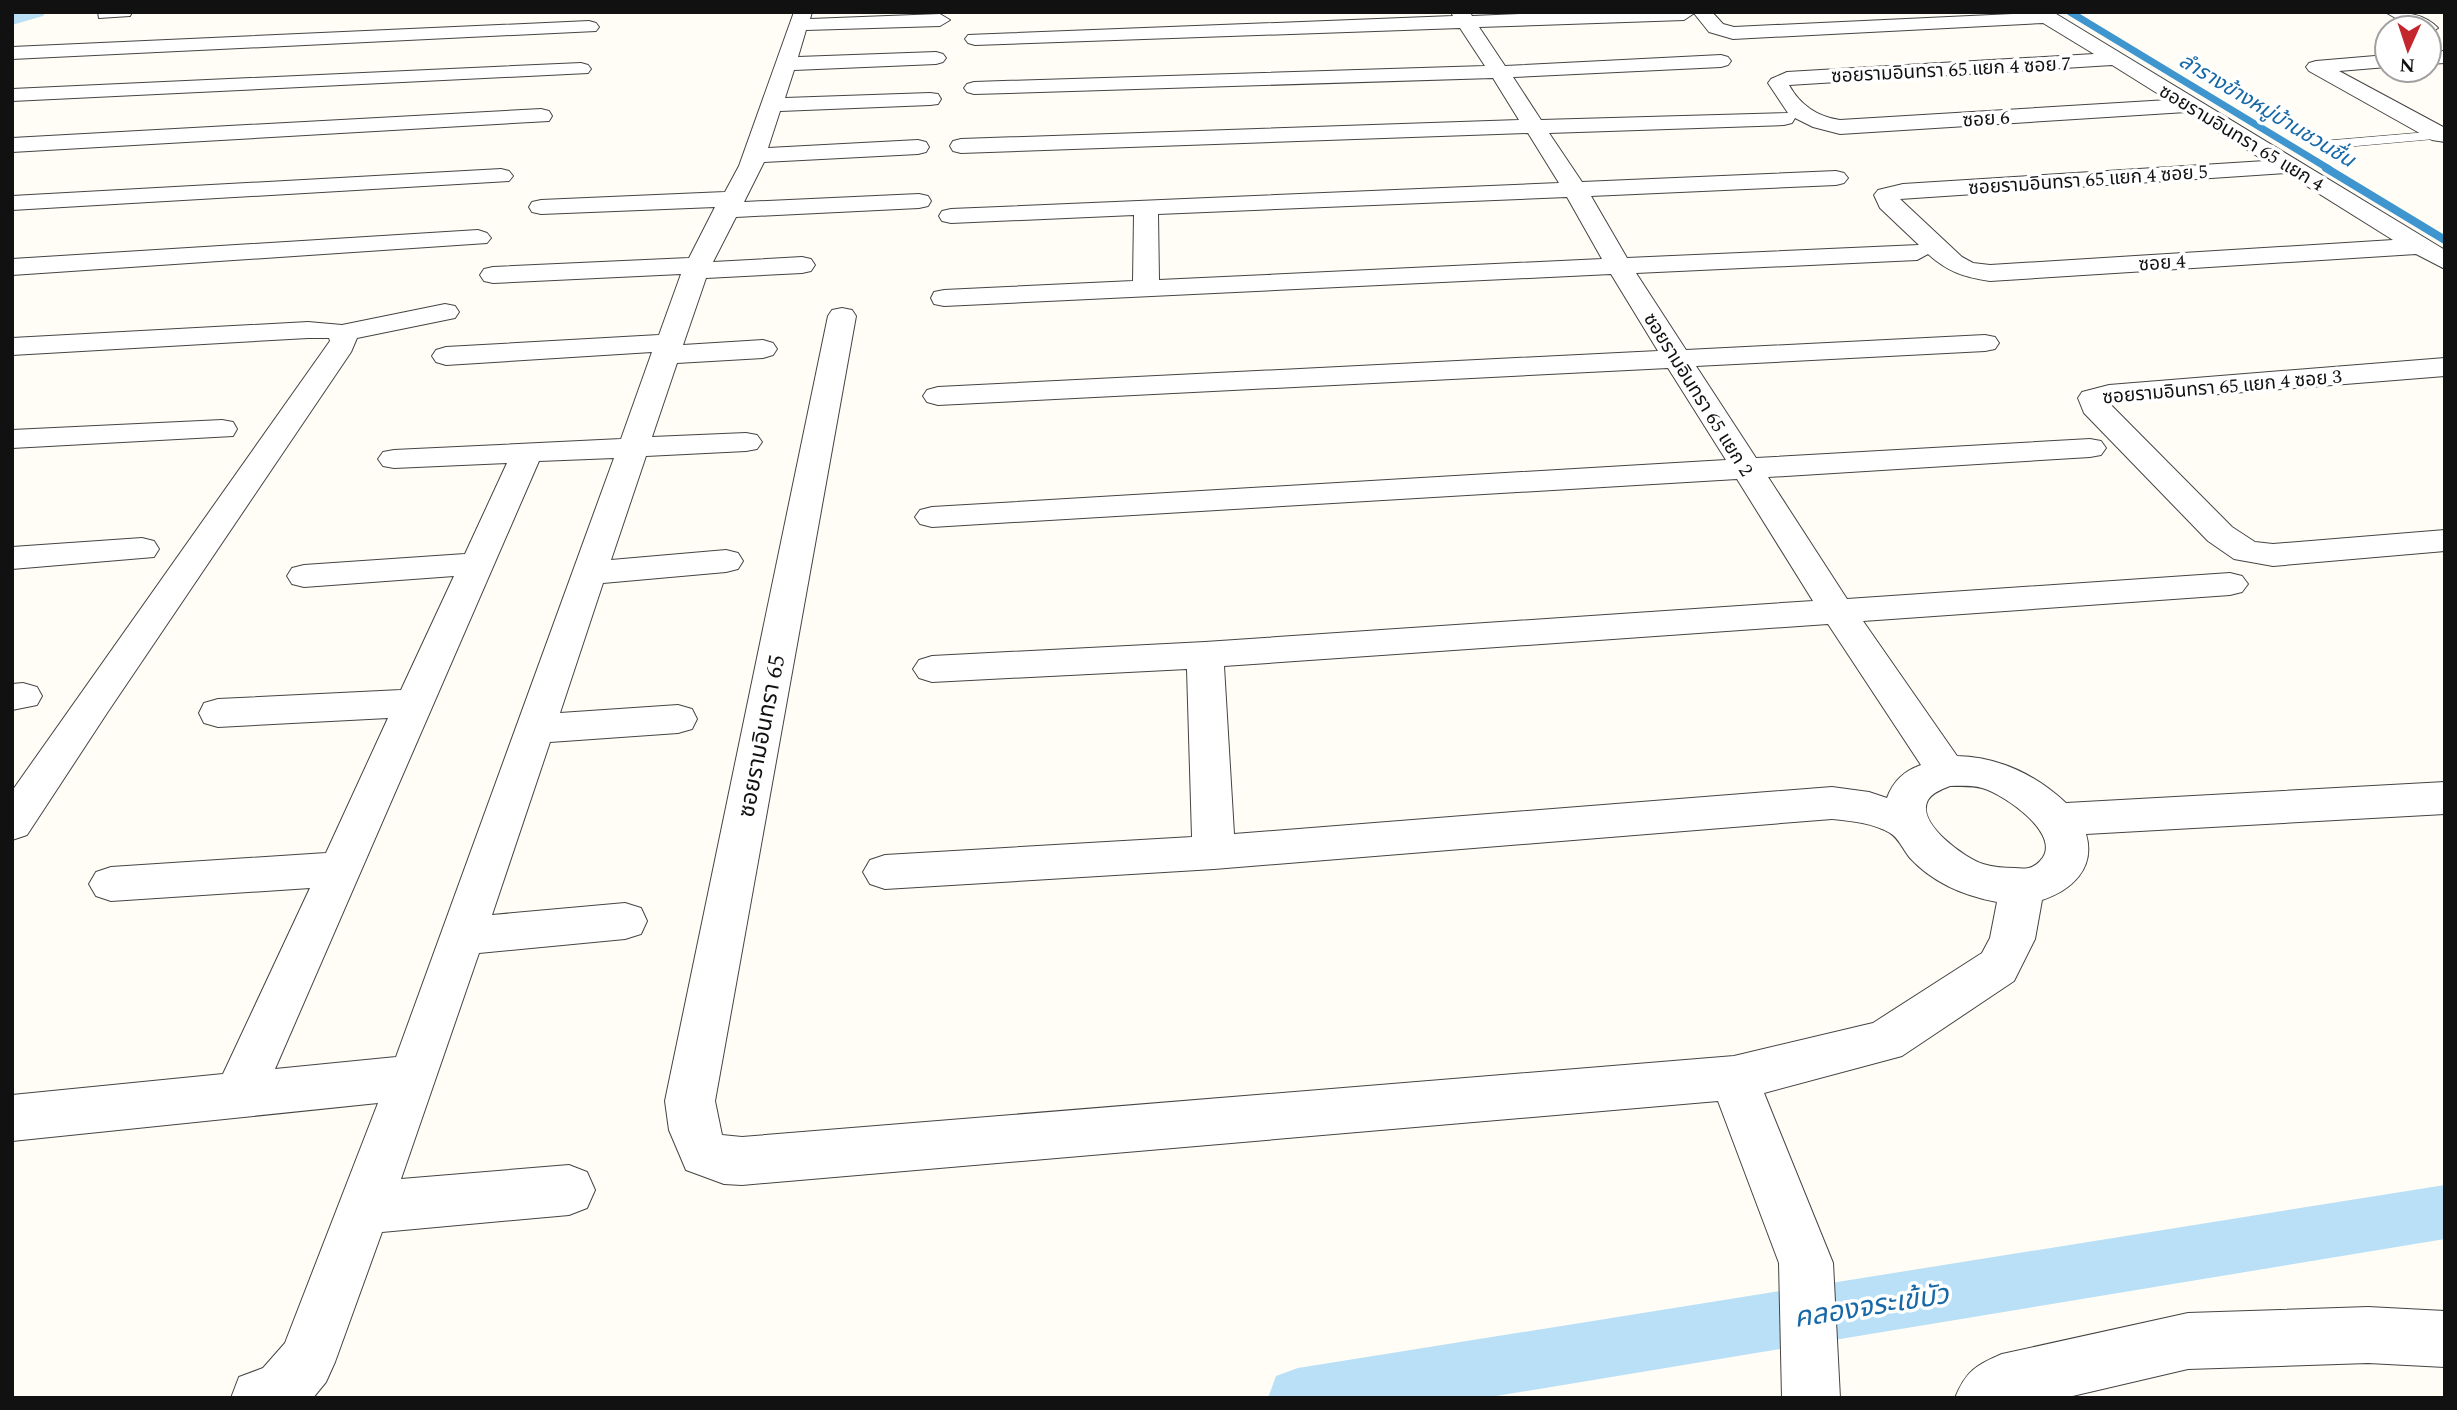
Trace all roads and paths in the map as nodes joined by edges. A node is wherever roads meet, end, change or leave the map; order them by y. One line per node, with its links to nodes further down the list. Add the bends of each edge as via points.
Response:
1 (1697, 14): 2 (street, via 1716,28 1733,33); 3 (street)
2 (2043, 14): 13 (street, ซอยรามอินทรา 65 แยก 4)
3 (1463, 17): 6 (street); 18 (street, ซอยรามอินทรา 65 แยก 2)
4 (800, 19): 5 (street); 16 (street)
5 (940, 20)
6 (1196, 21): 9 (street)
7 (589, 27): 8 (street)
8 (508, 31): 10 (street); 19 (street)
9 (975, 39)
10 (187, 46): 11 (street); 22 (street)
11 (12, 53)
12 (936, 58): 16 (street)
13 (2114, 59): 26 (street, ซอยรามอินทรา 65 แยก 4); 28 (street, ซอยรามอินทรา 65 แยก 4 ซอย 7, via 1787,78 1778,83)
14 (1721, 61): 18 (street)
15 (2373, 62): 31 (street, via 2316,67)
16 (785, 64): 25 (street)
17 (581, 69): 19 (street)
18 (1498, 72): 20 (street); 30 (street, ซอยรามอินทรา 65 แยก 2)
19 (478, 73): 22 (street); 27 (street)
20 (1203, 81): 21 (street); 32 (street)
21 (974, 88)
22 (139, 89): 23 (street); 33 (street)
23 (12, 95)
24 (930, 99): 25 (street)
25 (771, 105): 38 (street)
26 (2190, 105): 28 (street, ซอย 6, via 1840,127 1817,123); 39 (street, ซอยรามอินทรา 65 แยก 4)
27 (453, 107): 29 (street); 33 (street)
28 (1787, 109): 30 (street)
29 (541, 116)
30 (1535, 127): 32 (street); 45 (street, ซอยรามอินทรา 65 แยก 2)
31 (2443, 135): 35 (lane)
32 (1208, 138): 36 (street)
33 (78, 141): 34 (street); 40 (street)
34 (12, 145)
35 (2323, 145)
36 (961, 146)
37 (918, 147): 38 (street)
38 (754, 156): 50 (street)
39 (2291, 166): 46 (street, ซอยรามอินทรา 65 แยก 4 ซอย 5); 58 (street, ซอยรามอินทรา 65 แยก 4)
40 (50, 167)
41 (501, 176): 43 (street)
42 (1836, 178): 45 (street)
43 (400, 182): 48 (street); 49 (street)
44 (31, 184): 48 (street)
45 (1576, 191): 52 (street); 62 (street, ซอยรามอินทรา 65 แยก 2)
46 (1886, 195): 56 (street, ซอย 4)
47 (919, 201): 50 (street, via 879,213)
48 (12, 202)
49 (384, 203)
50 (728, 204): 51 (street); 63 (street)
51 (541, 207)
52 (1146, 209): 53 (street); 65 (street)
53 (951, 216)
54 (369, 225): 57 (street)
55 (478, 238): 57 (street)
56 (1918, 242): 58 (street, ซอย 4, via 1952,264 1990,273); 62 (street)
57 (353, 246): 61 (street)
58 (2419, 246): 59 (street, ซอยรามอินทรา 65 แยก 4)
59 (2445, 261)
60 (802, 265): 63 (street)
61 (12, 267)
62 (1619, 267): 65 (street); 75 (street, ซอยรามอินทรา 65 แยก 2)
63 (696, 268): 64 (street); 72 (street)
64 (493, 275)
65 (1146, 287): 66 (street)
66 (944, 298)
67 (445, 312): 69 (street)
68 (842, 316): 115 (street, ซอยรามอินทรา 65, via 690,1101 694,1130 704,1153 742,1161)
69 (342, 333): 71 (street, via 308,330); 106 (street, via 344,341 337,352)
70 (1985, 343): 75 (street)
71 (12, 347)
72 (667, 349): 73 (street); 74 (street); 82 (street)
73 (762, 349)
74 (446, 356)
75 (1676, 359): 77 (street); 85 (street, ซอยรามอินทรา 65 แยก 2)
76 (2445, 367): 87 (street, ซอยรามอินทรา 65 แยก 4 ซอย 3, via 2093,398 2095,407 2220,534 2246,551 2273,555)
77 (938, 396)
78 (222, 429): 79 (street)
79 (12, 439)
80 (746, 442): 82 (street)
81 (2090, 448): 85 (street)
82 (633, 449): 83 (street); 92 (street)
83 (527, 453): 84 (street); 91 (street)
84 (394, 459)
85 (1747, 470): 86 (street); 95 (street, ซอยรามอินทรา 65 แยก 2)
86 (932, 517)
87 (2445, 540)
88 (142, 549): 89 (street)
89 (12, 558)
90 (726, 561): 92 (street)
91 (476, 564): 93 (street); 98 (street)
92 (589, 573): 101 (street)
93 (304, 576)
94 (2230, 584): 95 (street)
95 (1838, 612): 96 (street); 102 (street, ซอยรามอินทรา 65 แยก 2)
96 (1205, 655): 97 (street); 107 (street)
97 (932, 669)
98 (414, 703): 99 (street); 108 (street)
99 (218, 713)
100 (678, 719): 101 (street)
101 (535, 729): 113 (street)
102 (1946, 771): 104 (street, via 1969,771 2019,788); 105 (street, via 1925,776 1911,788 1905,804)
103 (2445, 798): 104 (street)
104 (2057, 820): 111 (street, via 2067,839 2068,856 2060,872)
105 (1907, 822): 107 (street, via 1869,808 1832,803); 111 (street, via 1919,842 1965,876)
106 (12, 824)
107 (1214, 852): 109 (street)
108 (339, 869): 110 (street); 116 (street)
109 (885, 872)
110 (111, 884)
111 (2022, 887): 115 (street, via 2012,939 1998,967 1885,1041)
112 (625, 920): 113 (street)
113 (463, 936): 114 (street)
114 (414, 1077): 116 (street); 119 (street)
115 (1734, 1078): 121 (street, via 1806,1263)
116 (239, 1094): 117 (street)
117 (12, 1118)
118 (569, 1190): 119 (street)
119 (364, 1208): 122 (street, via 306,1362 283,1389)
120 (2445, 1339): 123 (street, via 2368,1335 2188,1341 2003,1383)
121 (1811, 1397)
122 (260, 1398)
123 (1984, 1398)

